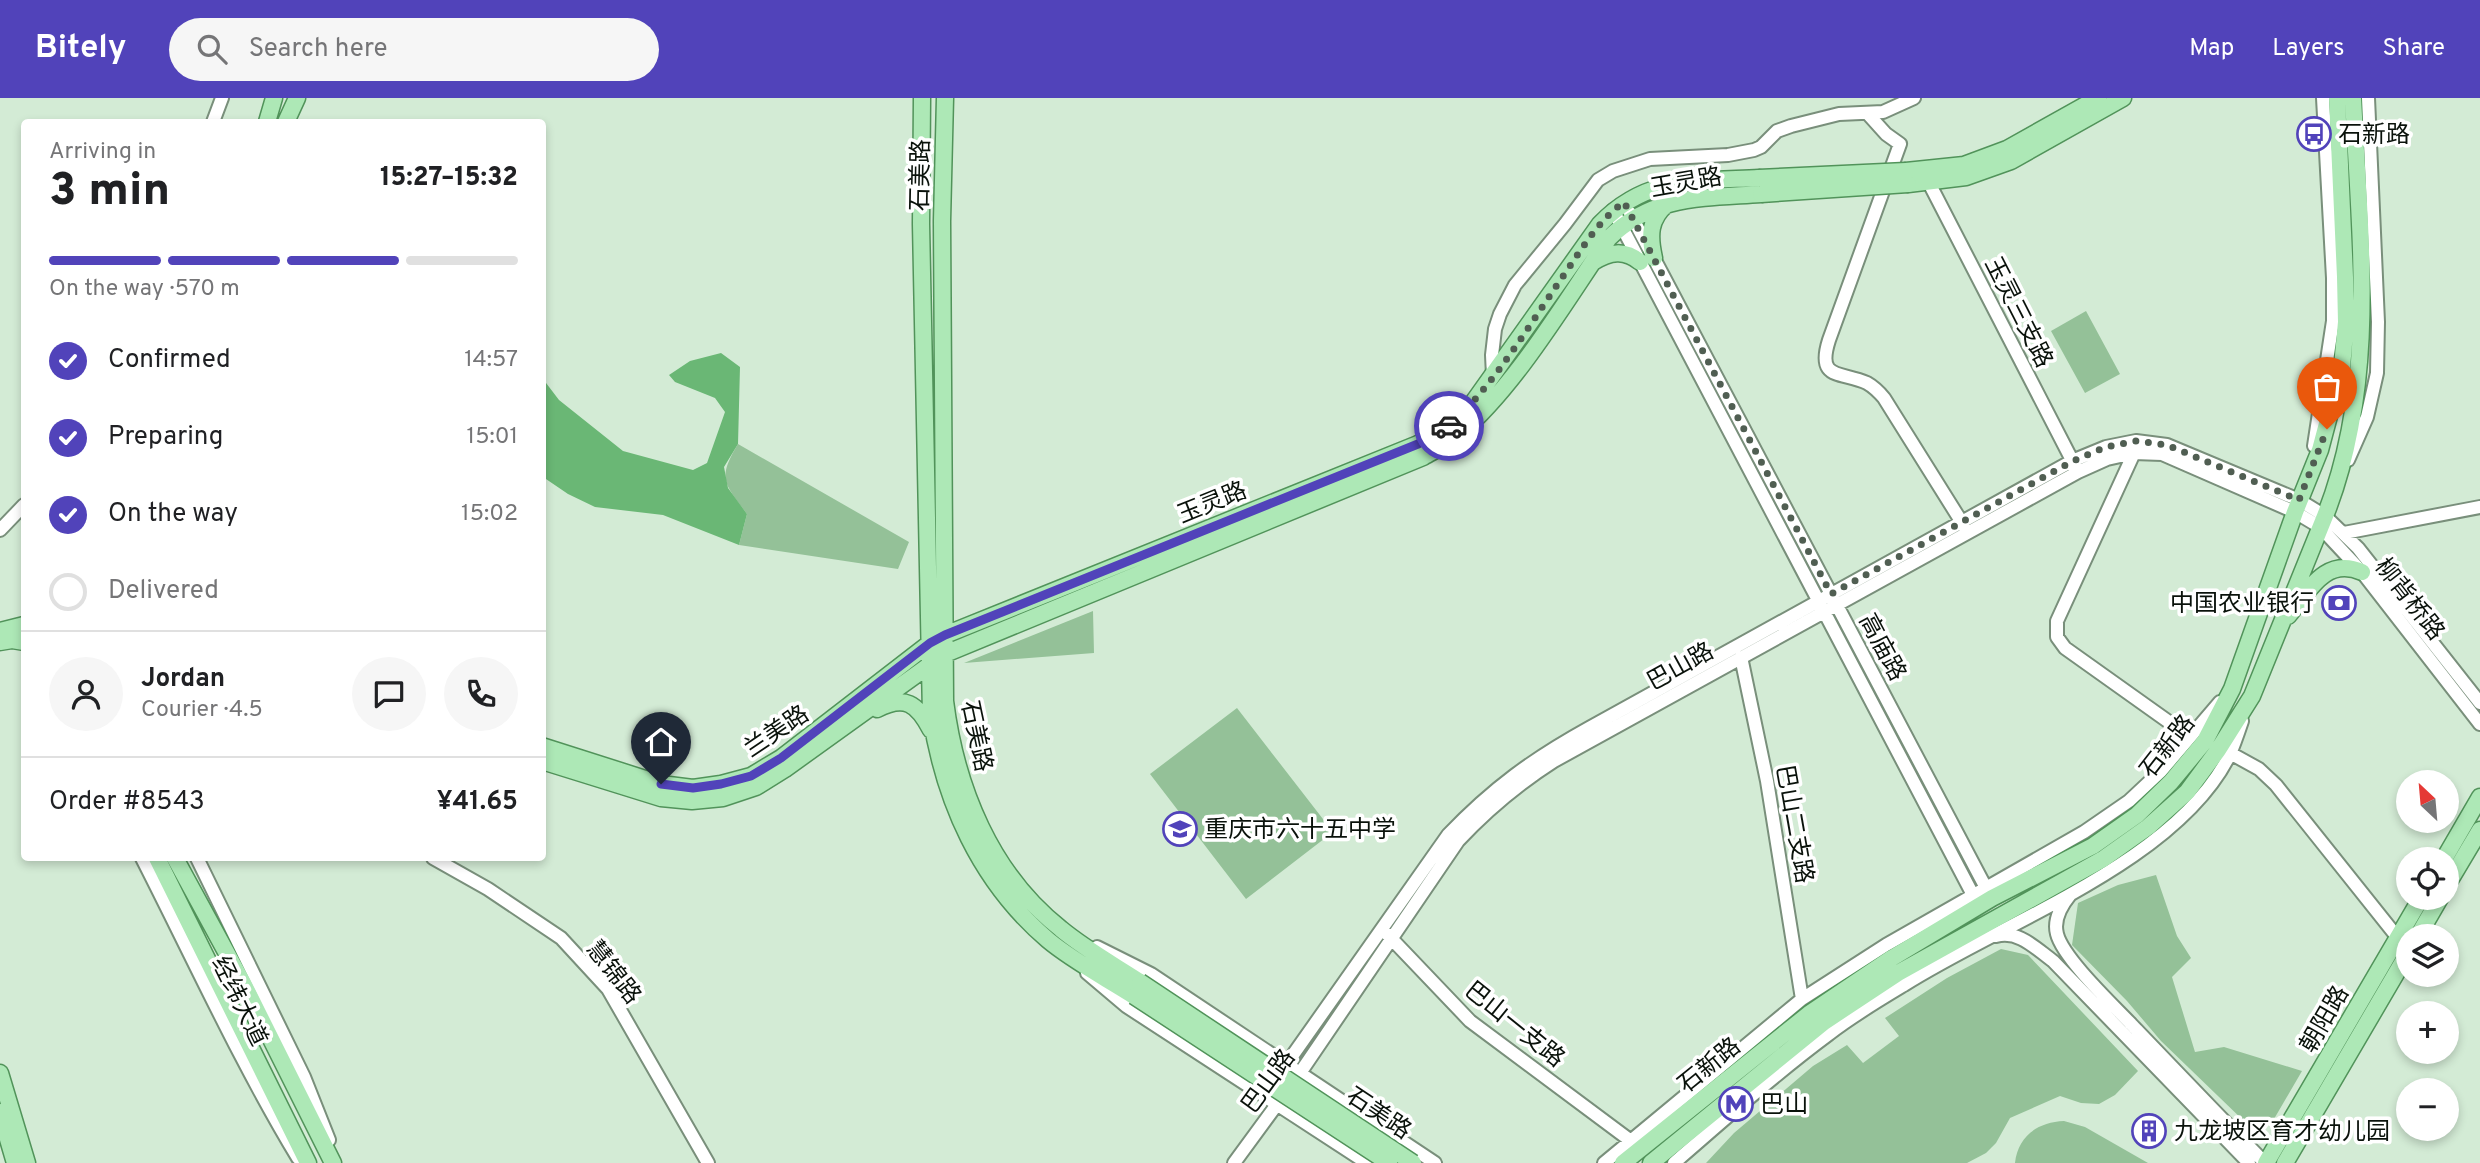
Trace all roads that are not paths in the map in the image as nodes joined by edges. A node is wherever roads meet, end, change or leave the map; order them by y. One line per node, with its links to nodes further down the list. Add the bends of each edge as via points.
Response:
1 (222, 98): 14 (street)
2 (272, 98): 15 (street); 16 (main road)
3 (298, 98): 17 (main road); 18 (street)
4 (922, 98): 46 (main road, 石美路, via 921,237)
5 (945, 98): 46 (main road, 石美路)
6 (1914, 98): 13 (street)
7 (2098, 98): 19 (main road, 玉灵路, via 2007,149)
8 (2123, 98): 19 (main road, 玉灵路, via 2011,161 1966,177)
9 (2323, 98): 30 (street, via 2333,321)
10 (2337, 98): 30 (main road, 石新路, via 2346,322 2333,408)
11 (2353, 98): 31 (main road, 石新路, via 2363,322 2356,391)
12 (2368, 98): 31 (street, via 2377,373 2367,417)
13 (1868, 114): 26 (street, via 1826,116 1791,126 1777,131 1755,150 1650,159 1598,180 1515,285 1500,314); 36 (street, via 1900,144 1827,348 1825,365 1830,372 1870,384 1884,398)
14 (214, 119)
15 (259, 119)
16 (268, 119)
17 (288, 119)
18 (294, 119)
19 (1926, 176): 20 (main road, 玉灵路, bridge); 29 (street, 玉灵三支路)
20 (1760, 186): 21 (main road, 玉灵路); 22 (main road, 玉灵路, via 1680,182 1660,186)
21 (1667, 204): 23 (main road, 玉灵路); 24 (main road, via 1653,220)
22 (1619, 206): 23 (street, 高庙路); 26 (main road, 玉灵路, via 1600,224)
23 (1627, 222): 24 (street, 高庙路); 25 (main road, 玉灵路, via 1609,237)
24 (1647, 260): 25 (main road, via 1623,252 1605,255); 41 (street, 高庙路); 42 (street, 高庙路)
25 (1591, 264): 27 (main road, 玉灵路, via 1480,415 1457,437)
26 (1493, 376): 27 (main road, 玉灵路, via 1472,404)
27 (1420, 451): 39 (main road, 玉灵路)
28 (2134, 453): 29 (street, 巴山路); 32 (street, 巴山路, via 2162,454); 57 (street, via 2057,621 2057,637 2065,648)
29 (2075, 466): 32 (street, 巴山路, via 2106,447 2136,441 2167,445); 36 (street, 巴山路)
30 (2309, 478): 32 (main road, 石新路)
31 (2337, 486): 35 (main road, 石新路)
32 (2297, 506): 35 (street, 柳背桥路); 52 (main road, 石新路)
33 (2480, 507): 38 (street)
34 (21, 508): 37 (street)
35 (2323, 522): 38 (street, 柳背桥路); 40 (street, 柳背桥路); 43 (main road, 石新路)
36 (1965, 527): 41 (street, 巴山路)
37 (0, 530)
38 (2344, 533): 54 (street, 柳背桥路)
39 (1119, 572): 46 (main road, 玉灵路); 49 (main road, 玉灵路)
40 (2362, 572): 43 (main road, via 2343,567 2323,575); 56 (street, 柳背桥路)
41 (1834, 599): 42 (street, 巴山路); 71 (street, 高庙路)
42 (1821, 606): 50 (street, 巴山路); 73 (street, 高庙路); 74 (street, 巴山路, via 1558,745 1510,776 1448,835)
43 (2280, 625): 53 (main road, 石新路)
44 (21, 626): 45 (main road)
45 (0, 631)
46 (938, 639): 49 (main road, 石美路); 51 (main road, 石美路); 59 (main road, 兰美路, via 751,776 693,788 661,784)
47 (0, 642): 48 (main road)
48 (21, 642)
49 (945, 654): 51 (main road, 玉灵路); 75 (main road, 石美路, via 949,732 968,797 997,858)
50 (1741, 657): 74 (street, 巴山路, via 1517,785 1458,841); 83 (street, 巴山二支路, via 1767,781)
51 (930, 663): 55 (main road, 兰美路); 58 (main road, 石美路)
52 (2232, 689): 57 (street); 104 (main road, 石新路, via 2205,741 2137,815 2093,846 1984,902 1871,972 1810,1014)
53 (2252, 696): 60 (street); 105 (main road, 石新路, via 2187,792 2148,827 2102,859 1898,973 1824,1022)
54 (2480, 703)
55 (847, 724): 58 (main road, via 891,702 906,702 920,711); 61 (main road, 兰美路, via 756,787 723,798 661,798)
56 (2480, 724)
57 (2190, 737): 71 (street, via 2129,801)
58 (935, 739): 75 (main road, 石美路, via 953,806 968,838 1012,906)
59 (546, 747)
60 (2230, 753): 72 (street, via 2196,802 2174,824 2129,859); 76 (street, via 2276,785)
61 (546, 762)
62 (2480, 797): 64 (main road)
63 (2480, 830): 70 (main road)
64 (2451, 847)
65 (144, 861): 94 (street, 经纬大道, via 264,1101)
66 (158, 861): 95 (main road, 经纬大道)
67 (177, 861): 96 (main road, 经纬大道)
68 (198, 861): 96 (street, 经纬大道, via 304,1077)
69 (438, 861): 97 (street, 慧锦路, via 561,938 608,989)
70 (2459, 865)
71 (1986, 888): 73 (street)
72 (2074, 891): 77 (street); 81 (street, via 2059,911 2057,936)
73 (1973, 895): 83 (street)
74 (1387, 934): 84 (street, 巴山路); 86 (street, 巴山路); 90 (street, 巴山一支路, via 1470,1021)
75 (1055, 935): 82 (main road, 石美路); 84 (street, via 1151,974); 87 (street, via 1126,1006)
76 (2396, 935)
77 (1982, 940): 79 (street, via 2017,936); 106 (street, via 1831,1032)
78 (2396, 941): 108 (main road, 朝阳路)
79 (2053, 961): 81 (street, via 2048,949 2056,946); 107 (street)
80 (2396, 973): 91 (main road, 朝阳路)
81 (2090, 981): 108 (street)
82 (1137, 989): 100 (main road, 石美路, bridge); 101 (main road, 石美路, bridge)
83 (1802, 999): 90 (street)
84 (1286, 1064): 86 (street); 87 (street, 巴山路)
85 (0, 1073): 93 (main road)
86 (1300, 1073): 88 (street, 巴山路); 102 (street)
87 (1264, 1096): 88 (street)
88 (1277, 1105): 98 (street, 巴山路); 99 (street)
89 (0, 1112): 92 (main road)
90 (1631, 1140): 103 (street)
91 (2296, 1143): 109 (main road, 朝阳路); 110 (main road)
92 (15, 1163)
93 (27, 1163)
94 (301, 1163)
95 (308, 1163)
96 (336, 1163)
97 (708, 1163)
98 (1234, 1163)
99 (1367, 1163)
100 (1389, 1163)
101 (1413, 1163)
102 (1436, 1163)
103 (1604, 1163)
104 (1623, 1163)
105 (1651, 1163)
106 (1674, 1163)
107 (2249, 1163)
108 (2266, 1163)
109 (2285, 1163)
110 (2297, 1163)

